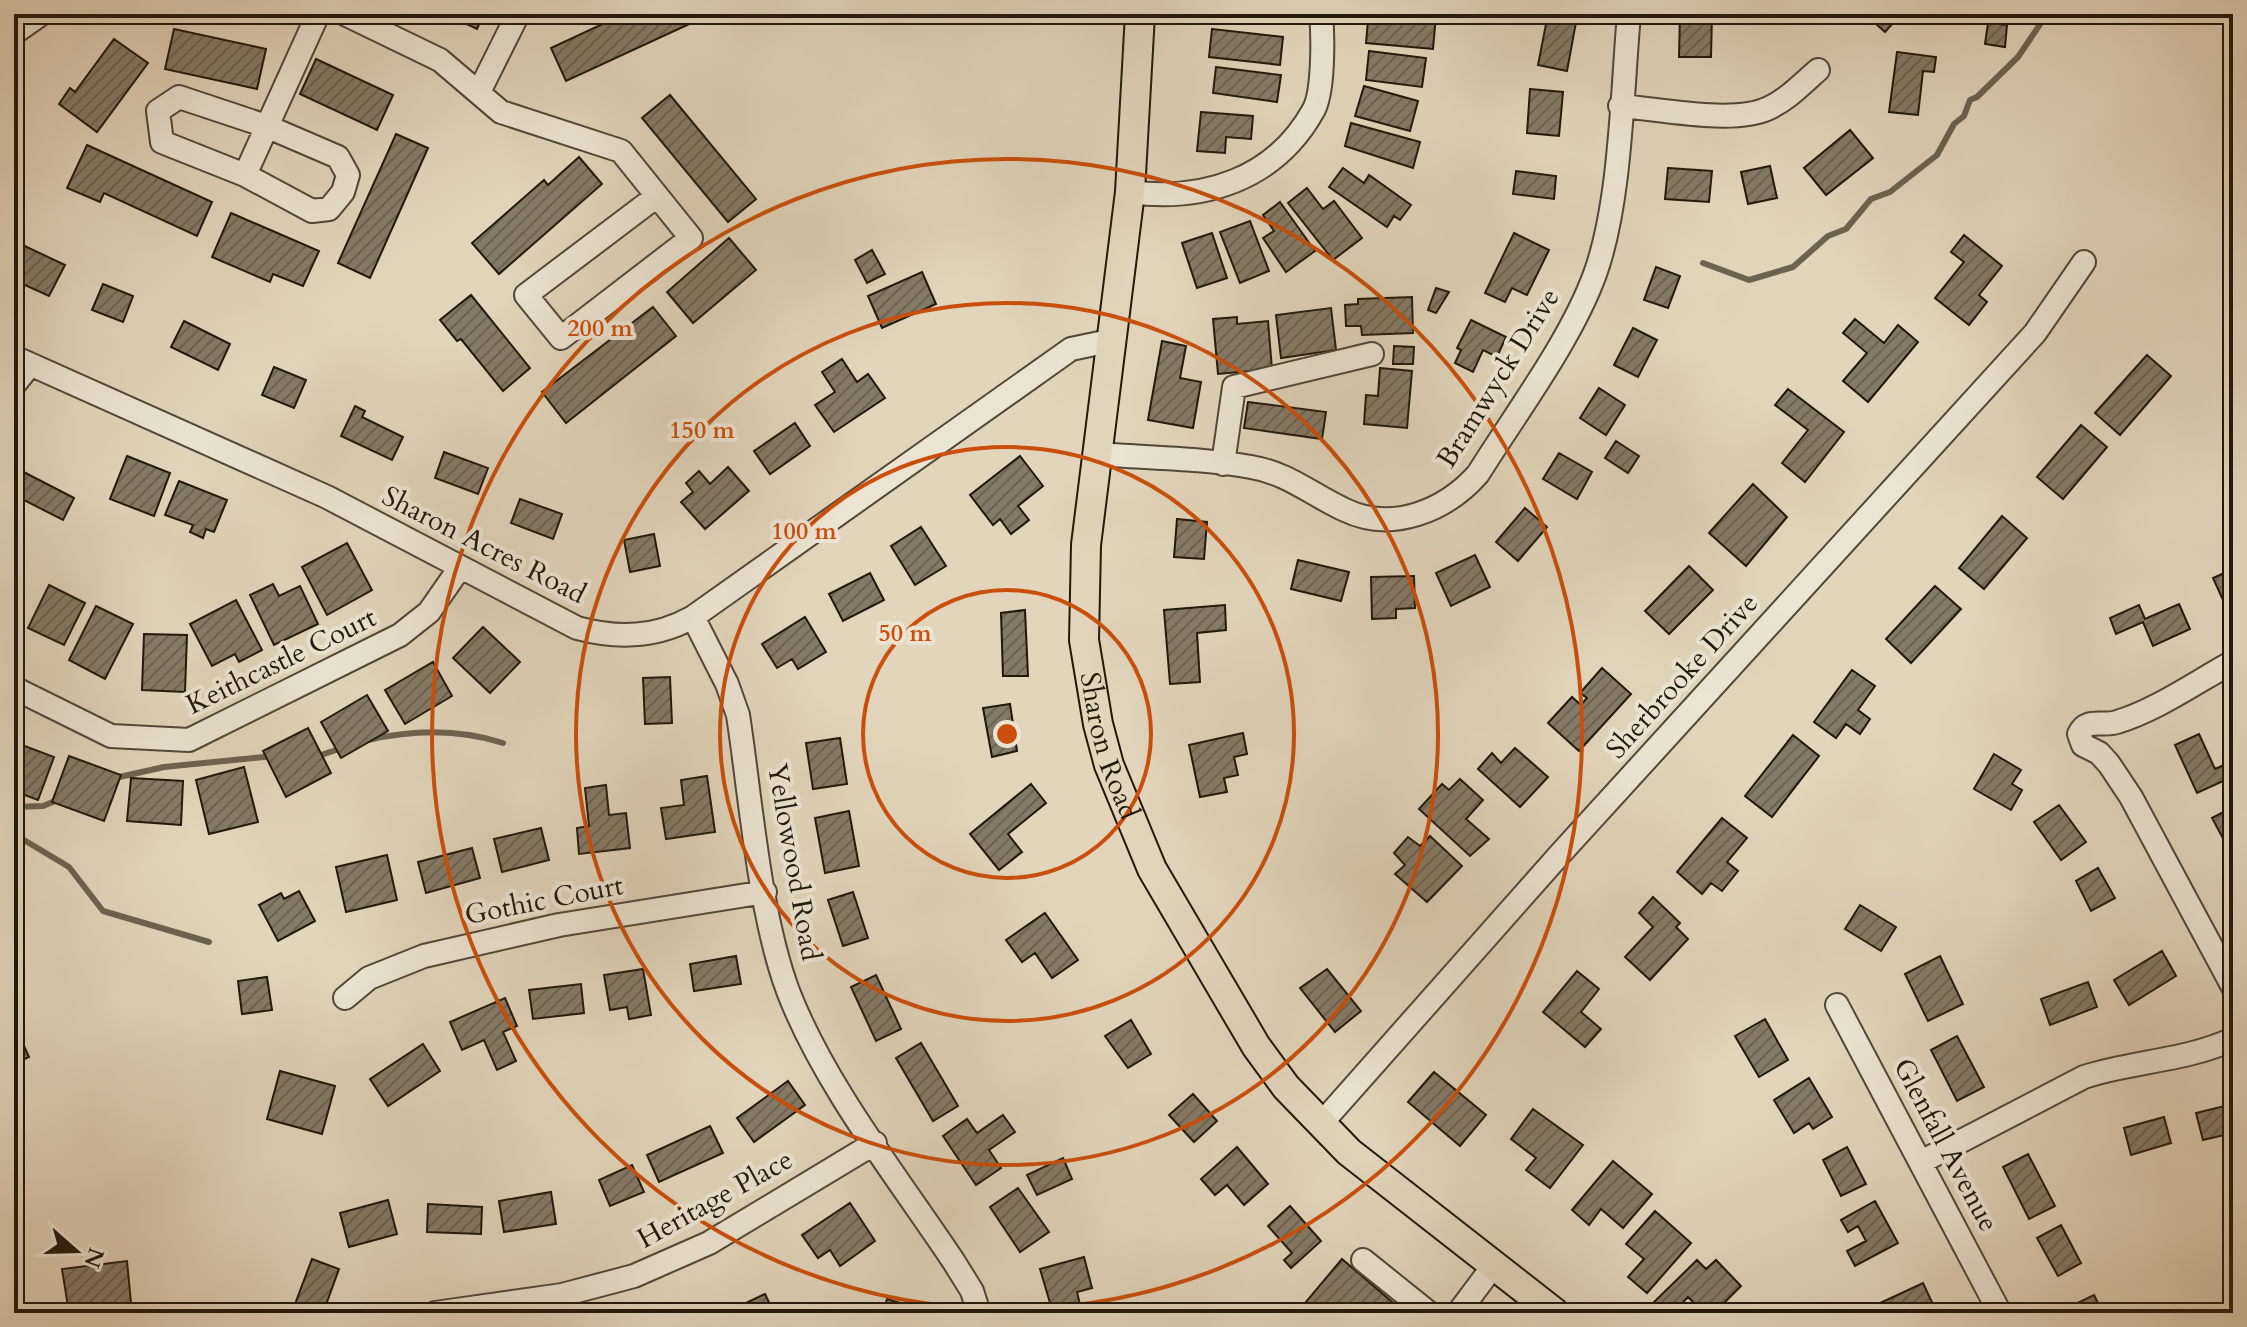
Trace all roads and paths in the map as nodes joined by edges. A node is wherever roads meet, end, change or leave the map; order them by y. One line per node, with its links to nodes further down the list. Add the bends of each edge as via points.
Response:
1 (41, 14): 8 (street)
2 (318, 14): 12 (street)
3 (345, 14): 10 (street, via 440,60)
4 (518, 14): 10 (street)
5 (1140, 14): 14 (main road, Sharon Road)
6 (1321, 14): 14 (street, via 1315,109 1289,144 1243,181 1196,192)
7 (1629, 14): 11 (street, Bramwyck Drive)
8 (14, 33)
9 (1818, 70): 11 (street, via 1785,99 1743,115)
10 (479, 92): 15 (street, via 501,112 621,151)
11 (1620, 106): 22 (street, Bramwyck Drive, via 1609,220 1595,276 1562,339 1464,490 1428,512 1378,518 1345,510 1282,474)
12 (266, 126): 13 (street); 13 (street, via 338,157 348,175 343,192 329,209 312,211); 13 (street, via 179,97 158,111 162,142)
13 (245, 175)
14 (1130, 192): 17 (main road, Sharon Road)
15 (657, 196): 15 (street, via 691,238 561,338 526,295)
16 (2084, 262): 32 (street, Sherbrooke Drive, via 2035,333)
17 (1109, 341): 21 (main road, Sharon Road); 24 (street, Sharon Acres Road, via 1071,349)
18 (1372, 354): 22 (street, via 1234,387)
19 (22, 361): 20 (street); 23 (street, Sharon Acres Road, via 327,497)
20 (14, 385)
21 (1097, 454): 22 (street, Bramwyck Drive); 32 (main road, Sharon Road, via 1083,619 1090,683 1109,765 1152,869 1202,958 1256,1046)
22 (1223, 464)
23 (459, 569): 24 (street, Sharon Acres Road, via 597,633 649,634); 26 (street, Keithcastle Court, via 429,612 400,635 189,740 111,736)
24 (693, 617): 27 (street, Yellowood Road, via 738,715)
25 (2233, 662): 28 (street, via 2144,711 2112,723 2090,723 2079,734 2083,745 2109,764 2131,797)
26 (14, 688)
27 (765, 892): 29 (street, Gothic Court, via 559,925 424,956 369,978); 33 (street, Yellowood Road, via 773,940 805,1030)
28 (2233, 987)
29 (345, 998)
30 (1837, 1005): 34 (street, Glenfall Avenue)
31 (2233, 1039): 34 (street, via 2084,1077)
32 (1320, 1125): 36 (main road, Sharon Road)
33 (875, 1143): 37 (street, Heritage Place, via 709,1243 634,1276 562,1295); 38 (street, Yellowood Road, via 966,1282)
34 (1921, 1162): 42 (street, Glenfall Avenue)
35 (1363, 1260): 39 (street)
36 (1494, 1265): 40 (street); 41 (main road, Sharon Road)
37 (435, 1313)
38 (979, 1313)
39 (1429, 1313)
40 (1458, 1313)
41 (1555, 1313)
42 (2000, 1313)

